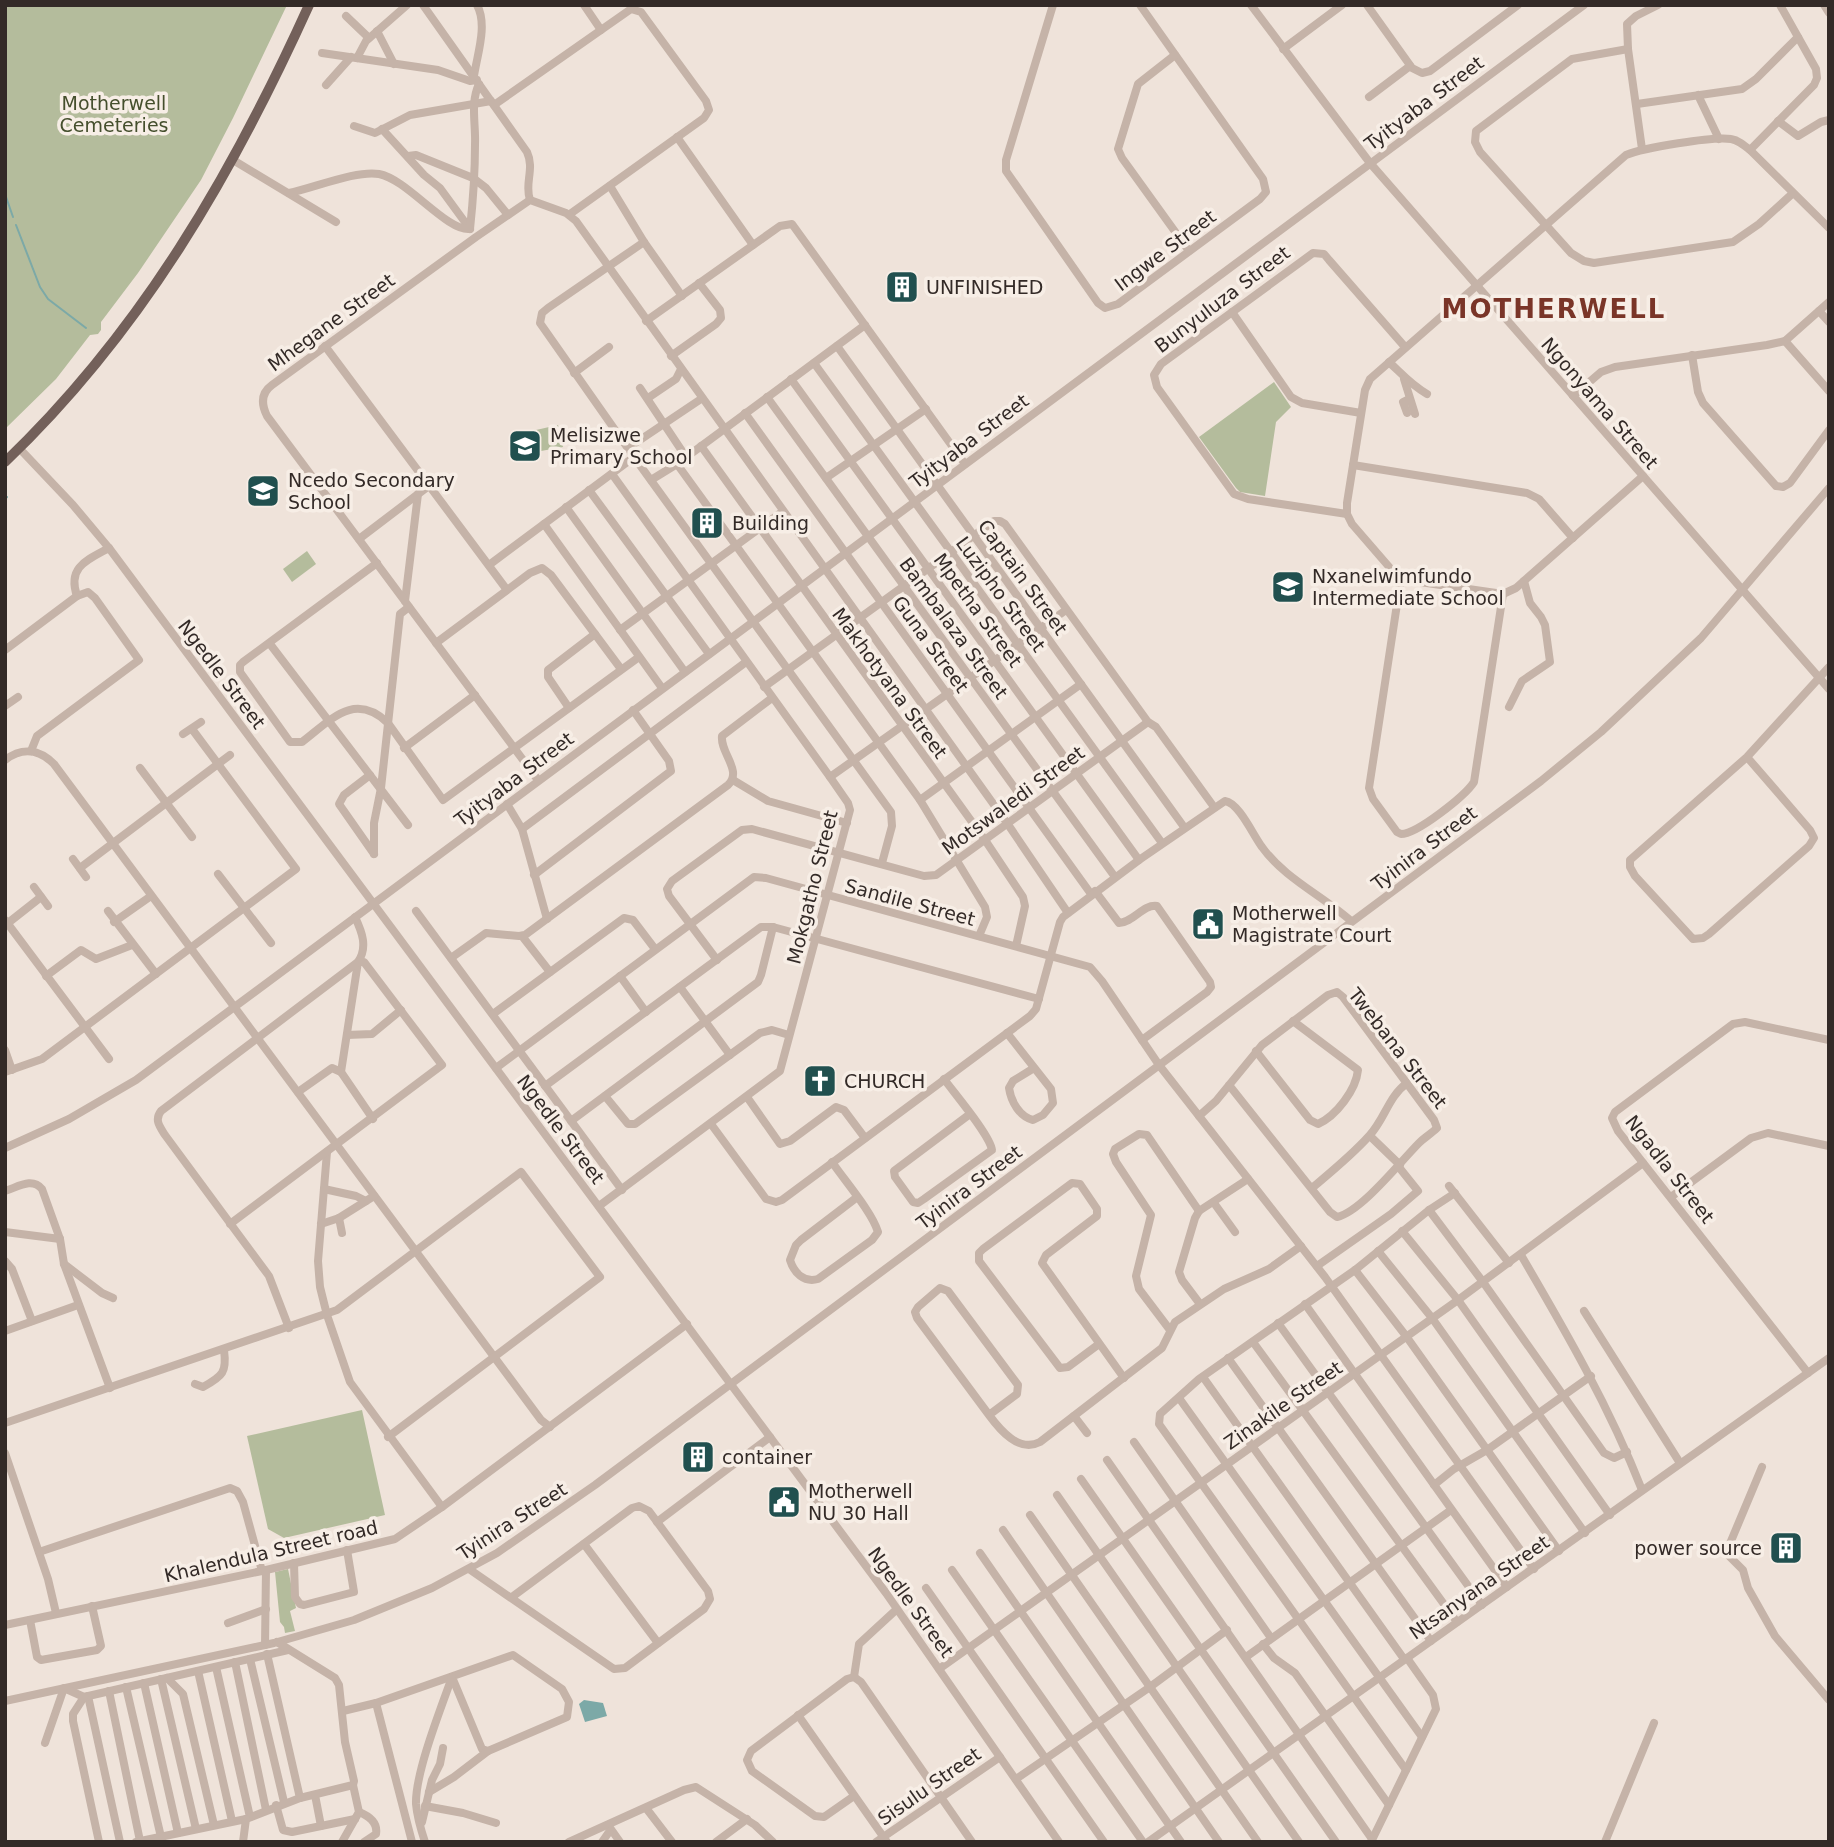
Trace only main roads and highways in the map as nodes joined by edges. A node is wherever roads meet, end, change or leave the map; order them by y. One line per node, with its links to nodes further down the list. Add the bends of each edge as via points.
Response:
1 (309, 5): 2 (main road, via 269,93 189,235 96,364)
2 (5, 462)

